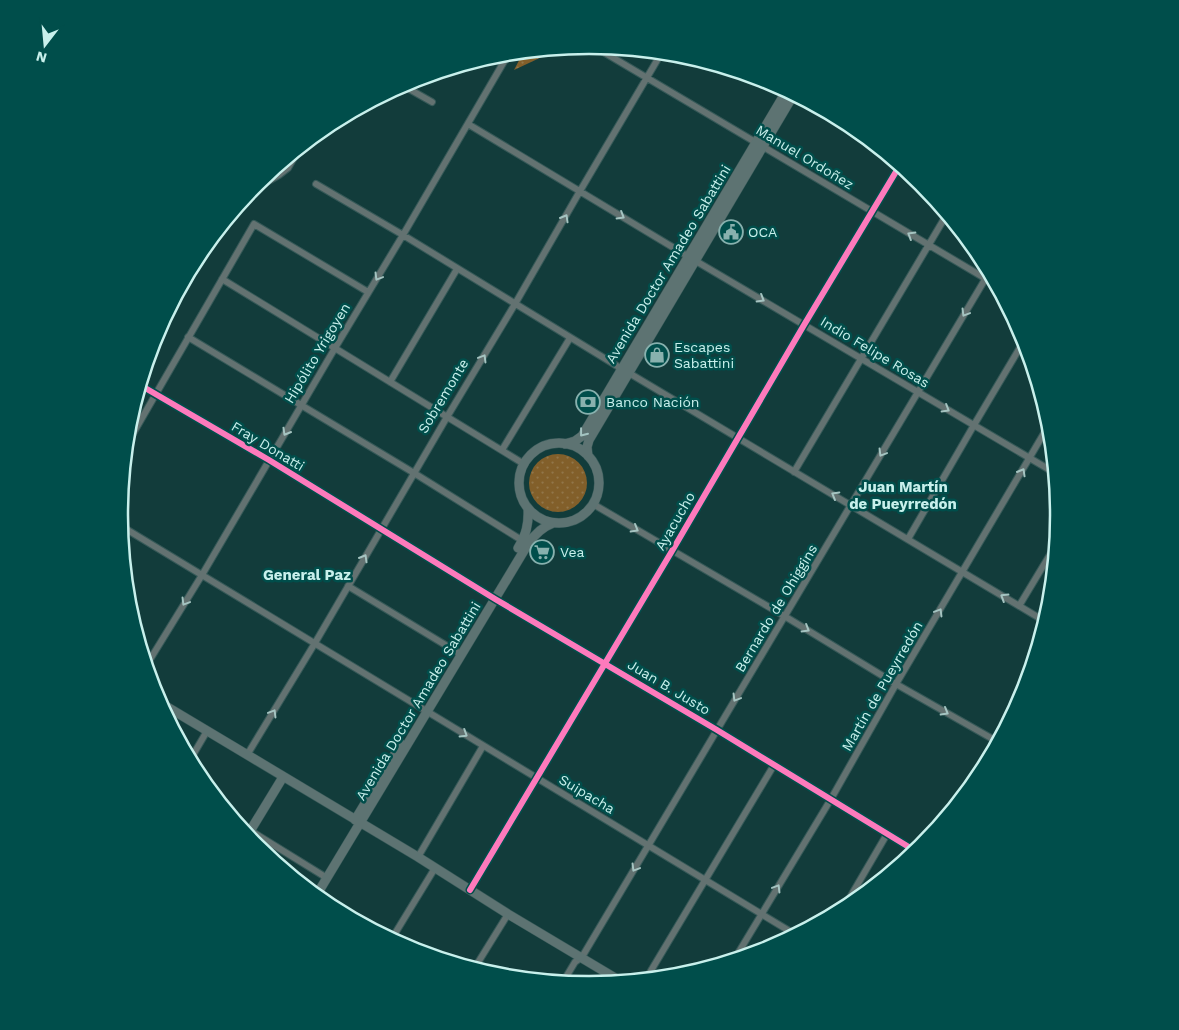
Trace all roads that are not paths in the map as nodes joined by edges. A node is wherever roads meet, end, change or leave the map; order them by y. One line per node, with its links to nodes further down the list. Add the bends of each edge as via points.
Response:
1 (608, 55): 4 (street, Manuel Ordoñez)
2 (658, 59): 4 (street, Sobremonte)
3 (504, 62): 9 (street, Hipólito Yrigoyen)
4 (647, 78): 10 (street, Manuel Ordoñez); 16 (street, Sobremonte)
5 (411, 90): 8 (street)
6 (784, 97): 10 (main road, Avenida Doctor Amadeo Sabattini)
7 (790, 99): 10 (main road, Avenida Doctor Amadeo Sabattini)
8 (432, 102)
9 (468, 124): 16 (street, Indio Felipe Rosas); 19 (street, Hipólito Yrigoyen)
10 (759, 144): 17 (street, Manuel Ordoñez); 21 (main road, Avenida Doctor Amadeo Sabattini)
11 (290, 164): 12 (street)
12 (288, 168): 14 (street)
13 (897, 171): 17 (street, Ayacucho)
14 (276, 177)
15 (316, 184): 19 (street)
16 (580, 191): 21 (street, Indio Felipe Rosas, one-way to 21); 26 (street, Sobremonte, one-way to 16)
17 (872, 212): 20 (street, Manuel Ordoñez, one-way to 17); 27 (street, Ayacucho)
18 (944, 220): 20 (street)
19 (403, 235): 22 (street); 25 (street, Hipólito Yrigoyen, one-way to 25)
20 (929, 246): 24 (street, Manuel Ordoñez); 32 (street)
21 (692, 258): 27 (street, Indio Felipe Rosas, one-way to 27); 33 (main road, Avenida Doctor Amadeo Sabattini)
22 (457, 269): 26 (street); 34 (street)
23 (222, 279): 25 (street, via 254,224); 28 (street); 30 (street)
24 (985, 279): 36 (street, Bernardo de Ohiggins, one-way to 36)
25 (368, 292): 30 (street, Hipólito Yrigoyen)
26 (515, 304): 29 (street); 39 (street, Sobremonte, one-way to 26)
27 (804, 324): 32 (street, Indio Felipe Rosas); 43 (street, Ayacucho)
28 (188, 337): 37 (street); 38 (street)
29 (570, 338): 33 (street); 45 (street)
30 (335, 348): 34 (street); 38 (street, Hipólito Yrigoyen)
31 (1020, 349): 40 (street)
32 (862, 359): 36 (street, Indio Felipe Rosas); 51 (street)
33 (626, 371): 43 (street); 44 (main road, Avenida Doctor Amadeo Sabattini, one-way to 44, via 582,436); 46 (main road, Avenida Doctor Amadeo Sabattini, via 589,440)
34 (390, 382): 39 (street)
35 (146, 389): 37 (street, Fray Donatti)
36 (918, 392): 40 (street, Indio Felipe Rosas, one-way to 40); 54 (street, Bernardo de Ohiggins, one-way to 54)
37 (156, 394): 41 (street); 48 (street, Fray Donatti)
38 (301, 405): 48 (street, Hipólito Yrigoyen, one-way to 48); 52 (street)
39 (447, 417): 45 (street); 52 (street, Sobremonte)
40 (974, 425): 47 (street, Indio Felipe Rosas); 59 (street)
41 (137, 426)
42 (1044, 434): 47 (street, Martín de Pueyrredón)
43 (738, 438): 51 (street); 61 (street, Ayacucho)
44 (565, 444): 46 (main road); 49 (main road, via 542,447)
45 (502, 450): 49 (street)
46 (588, 456): 53 (main road, via 599,479)
47 (1030, 458): 50 (street, Indio Felipe Rosas); 63 (street, Martín de Pueyrredón, one-way to 47)
48 (269, 460): 57 (street, Fray Donatti); 64 (street, Hipólito Yrigoyen)
49 (524, 464): 55 (main road, via 519,487)
50 (1048, 469)
51 (794, 472): 54 (street, one-way to 51)
52 (414, 473): 57 (street, Sobremonte); 60 (street)
53 (593, 504): 56 (main road, via 576,519); 61 (street, one-way to 61)
54 (851, 505): 59 (street); 68 (street, Bernardo de Ohiggins)
55 (528, 508): 56 (main road); 60 (main road, Avenida Doctor Amadeo Sabattini, via 528,525)
56 (553, 523): 66 (main road, Avenida Doctor Amadeo Sabattini, via 532,537)
57 (381, 529): 65 (street, Sobremonte, one-way to 57); 66 (street, Juan B. Justo)
58 (129, 531): 64 (street, Suipacha)
59 (908, 539): 63 (street)
60 (522, 541): 66 (main road, Avenida Doctor Amadeo Sabattini)
61 (672, 550): 68 (street); 73 (street, Ayacucho)
62 (1049, 557): 67 (street)
63 (963, 572): 67 (street, one-way to 63); 74 (street, Martín de Pueyrredón, one-way to 63)
64 (202, 575): 70 (street, Suipacha); 72 (street, Hipólito Yrigoyen, one-way to 72)
65 (348, 586): 70 (street, Sobremonte); 71 (street)
66 (493, 597): 71 (main road, Avenida Doctor Amadeo Sabattini); 73 (street, Juan B. Justo); 76 (main road, Avenida Doctor Amadeo Sabattini)
67 (1020, 606): 69 (street)
68 (786, 617): 74 (street, one-way to 74); 77 (street, Bernardo de Ohiggins, one-way to 77)
69 (1039, 618)
70 (314, 643): 76 (street, Suipacha); 82 (street, Sobremonte, one-way to 70)
71 (457, 652): 76 (main road, Avenida Doctor Amadeo Sabattini)
72 (151, 657)
73 (604, 663): 77 (street, Juan B. Justo); 85 (street, Ayacucho)
74 (896, 684): 79 (street, one-way to 79); 86 (street, Martín de Pueyrredón)
75 (171, 710): 78 (main road)
76 (425, 710): 80 (street, Suipacha, one-way to 80); 87 (main road, Avenida Doctor Amadeo Sabattini)
77 (717, 730): 83 (street, Juan B. Justo); 91 (street, Bernardo de Ohiggins)
78 (207, 731): 81 (street); 82 (main road)
79 (993, 739)
80 (483, 746): 85 (street, Suipacha); 93 (street)
81 (194, 753)
82 (247, 754): 84 (main road)
83 (774, 765): 86 (street, Juan B. Justo); 96 (street)
84 (283, 777): 87 (main road); 88 (main road)
85 (536, 778): 91 (street, Suipacha); 98 (street, Ayacucho)
86 (831, 799): 89 (street, Juan B. Justo); 101 (street, Martín de Pueyrredón, one-way to 86)
87 (358, 822): 93 (main road); 95 (main road, Avenida Doctor Amadeo Sabattini)
88 (252, 829)
89 (887, 834): 92 (street, Juan B. Justo); 99 (street)
90 (263, 841): 95 (street)
91 (648, 846): 96 (street, Suipacha); 105 (street, Bernardo de Ohiggins, one-way to 105)
92 (909, 848)
93 (418, 857): 94 (main road)
94 (434, 868): 98 (main road); 103 (street)
95 (327, 878): 97 (main road, Avenida Doctor Amadeo Sabattini)
96 (705, 880): 101 (street, Suipacha); 107 (street)
97 (320, 889)
98 (470, 890): 100 (main road)
99 (851, 895)
100 (508, 914): 105 (main road); 106 (street)
101 (761, 914): 102 (street, Suipacha); 104 (street, Martín de Pueyrredón)
102 (789, 931)
103 (396, 934)
104 (739, 952)
105 (582, 957): 108 (street, Bernardo de Ohiggins); 109 (main road)
106 (478, 963)
107 (650, 972)
108 (567, 975)
109 (611, 975)

